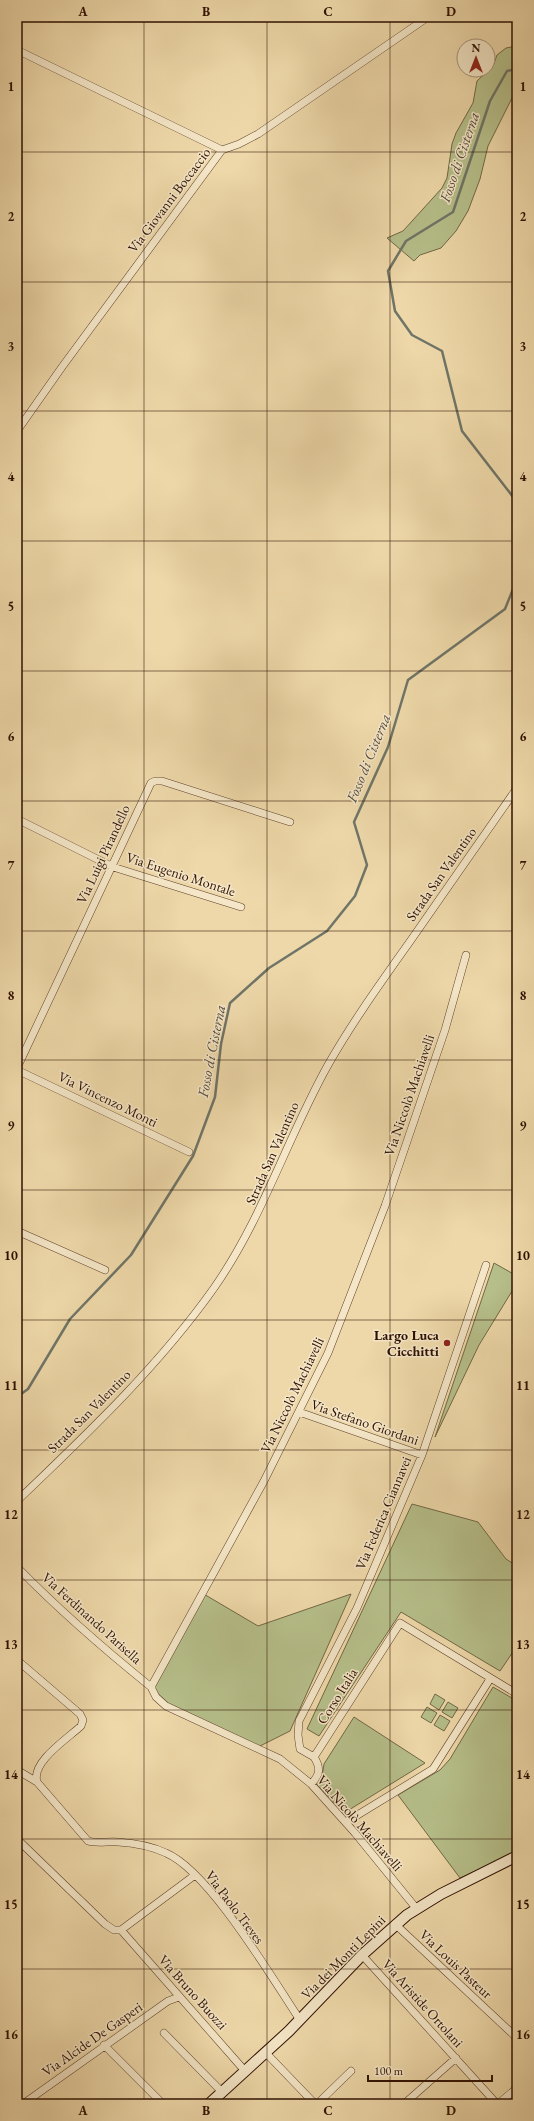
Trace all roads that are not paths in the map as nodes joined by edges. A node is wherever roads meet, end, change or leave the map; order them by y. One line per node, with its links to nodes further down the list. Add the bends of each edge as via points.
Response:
1 (428, 17): 3 (street, via 258,134)
2 (17, 50): 3 (street, Via Giovanni Boccaccio)
3 (222, 150): 4 (street, Via Giovanni Boccaccio)
4 (17, 431)
5 (517, 788): 18 (street, Strada San Valentino, via 371,997 337,1051 314,1092 257,1216 214,1288 172,1343 126,1394)
6 (17, 819): 8 (street, Via Eugenio Montale)
7 (290, 822): 8 (street, Via Luigi Pirandello, via 162,781 155,781 148,787)
8 (113, 867): 9 (street, Via Eugenio Montale); 11 (street, Via Luigi Pirandello)
9 (241, 907)
10 (466, 955): 16 (street, Via Niccolò Machiavelli, via 445,1030 385,1206 328,1353)
11 (17, 1069): 12 (street, Via Vincenzo Monti)
12 (189, 1152)
13 (17, 1231): 15 (street)
14 (486, 1265): 17 (street, Via Federica Ciannavei)
15 (105, 1270)
16 (299, 1412): 17 (street, Via Stefano Giordani); 22 (street, Via Niccolò Machiavelli)
17 (422, 1455): 24 (street, Via Federica Ciannavei, via 357,1608 299,1721 300,1749)
18 (17, 1500)
19 (17, 1566): 22 (street, Via Ferdinando Parisella, via 50,1602 82,1631)
20 (17, 1660): 26 (street, via 80,1714 83,1720 81,1726 38,1766 35,1775)
21 (490, 1679): 23 (street); 24 (street, Corso Italia, via 400,1623); 28 (street, via 433,1769)
22 (151, 1687): 27 (street, Via Nicolò Machiavelli, via 158,1700 170,1708 280,1759)
23 (517, 1694)
24 (314, 1757): 27 (street, via 319,1770 318,1778)
25 (17, 1770): 26 (street, Via Paolo Treves)
26 (37, 1782): 31 (street, Via Paolo Treves, via 88,1841 126,1842 155,1849 176,1859)
27 (311, 1784): 28 (street, Via Nicolò Machiavelli)
28 (346, 1822): 32 (street, Via Nicolò Machiavelli)
29 (17, 1839): 34 (street, via 105,1924 114,1930)
30 (517, 1856): 32 (street, Via dei Monti Lepini)
31 (195, 1875): 34 (street); 37 (street, Via Paolo Treves, via 225,1910)
32 (416, 1908): 33 (street, Via dei Monti Lepini)
33 (395, 1924): 35 (street, Via dei Monti Lepini); 39 (street, Via Louis Pasteur)
34 (121, 1930): 36 (street, Via Bruno Buozzi)
35 (362, 1955): 37 (street, Via dei Monti Lepini); 42 (street, Via Aristide Ortolani)
36 (179, 1997): 40 (street, Via Alcide De Gasperi, via 168,2001); 43 (street, Via Bruno Buozzi)
37 (300, 2020): 41 (street, Via dei Monti Lepini)
38 (164, 2033): 46 (street)
39 (517, 2038)
40 (104, 2045): 47 (street, Via Alcide De Gasperi); 48 (street)
41 (265, 2052): 43 (street, Via dei Monti Lepini); 50 (street)
42 (456, 2058): 51 (street); 52 (street, Via Aristide Ortolani)
43 (246, 2070): 46 (street, Via dei Monti Lepini)
44 (351, 2071): 50 (street)
45 (517, 2088): 52 (street)
46 (222, 2092): 49 (street, Via dei Monti Lepini)
47 (22, 2104)
48 (162, 2104)
49 (209, 2104)
50 (316, 2104)
51 (404, 2104)
52 (498, 2104)

